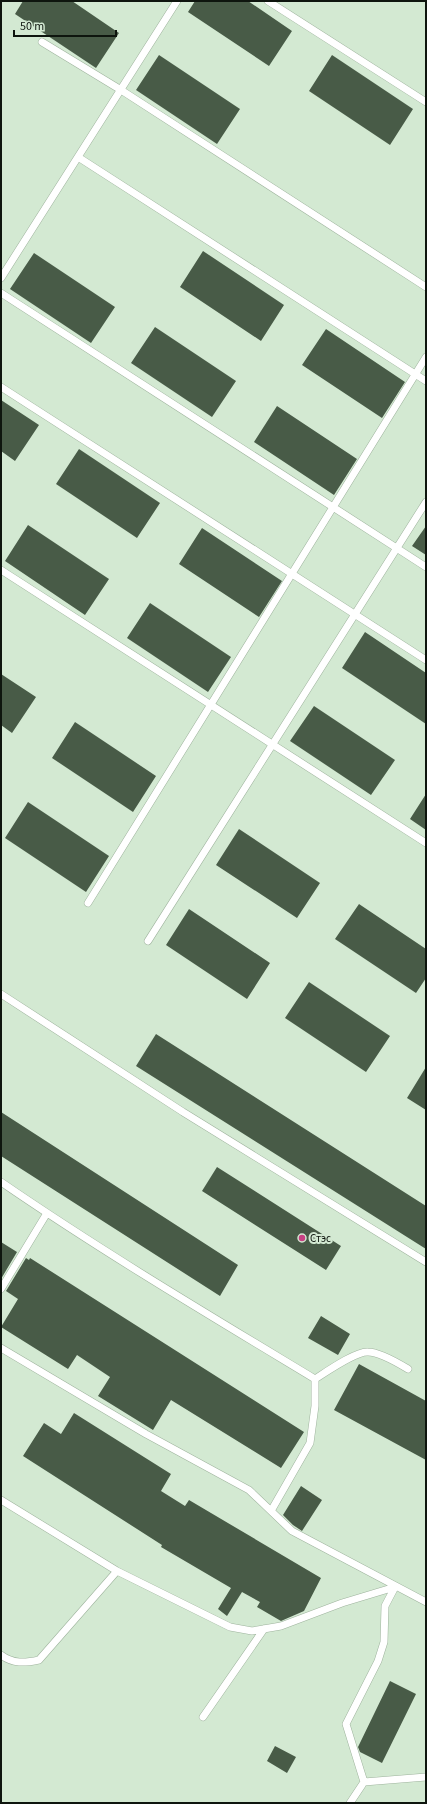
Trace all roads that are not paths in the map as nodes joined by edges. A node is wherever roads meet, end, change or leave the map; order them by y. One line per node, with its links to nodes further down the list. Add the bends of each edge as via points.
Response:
1 (177, 1): 4 (lane)
2 (268, 1): 5 (lane)
3 (42, 42): 4 (lane)
4 (121, 90): 6 (lane); 8 (lane)
5 (426, 102)
6 (78, 157): 7 (lane); 11 (lane)
7 (1, 278)
8 (426, 287)
9 (1, 293): 15 (lane)
10 (426, 357): 11 (lane)
11 (415, 374): 12 (lane); 15 (lane)
12 (426, 381)
13 (1, 387): 19 (lane)
14 (426, 502): 16 (lane)
15 (333, 507): 16 (lane); 19 (lane)
16 (396, 548): 17 (lane); 20 (lane)
17 (426, 567)
18 (1, 570): 22 (lane)
19 (292, 573): 20 (lane); 22 (lane)
20 (355, 614): 21 (lane); 23 (lane)
21 (426, 660)
22 (210, 705): 23 (lane); 25 (lane)
23 (272, 745): 24 (lane); 26 (lane)
24 (426, 843)
25 (88, 903)
26 (148, 941)
27 (1, 994): 30 (lane, via 176,1108)
28 (1, 1182): 29 (lane)
29 (47, 1213): 31 (lane); 34 (lane)
30 (426, 1262)
31 (1, 1289)
32 (1, 1348): 36 (lane, via 146,1434 249,1490)
33 (408, 1369): 34 (lane, via 390,1359 367,1352 343,1361)
34 (315, 1378): 36 (lane, via 315,1406 310,1443)
35 (1, 1500): 37 (lane)
36 (271, 1511): 38 (lane, via 292,1531)
37 (117, 1571): 40 (lane, via 230,1627 252,1631); 41 (lane, via 39,1660 26,1663 8,1661)
38 (395, 1587): 39 (lane); 40 (lane, via 342,1603 281,1626); 44 (lane, via 385,1606 384,1642 378,1661 346,1724)
39 (426, 1602)
40 (264, 1629): 42 (lane)
41 (1, 1655)
42 (203, 1717)
43 (426, 1777): 44 (lane)
44 (364, 1782): 45 (lane)
45 (350, 1803)

